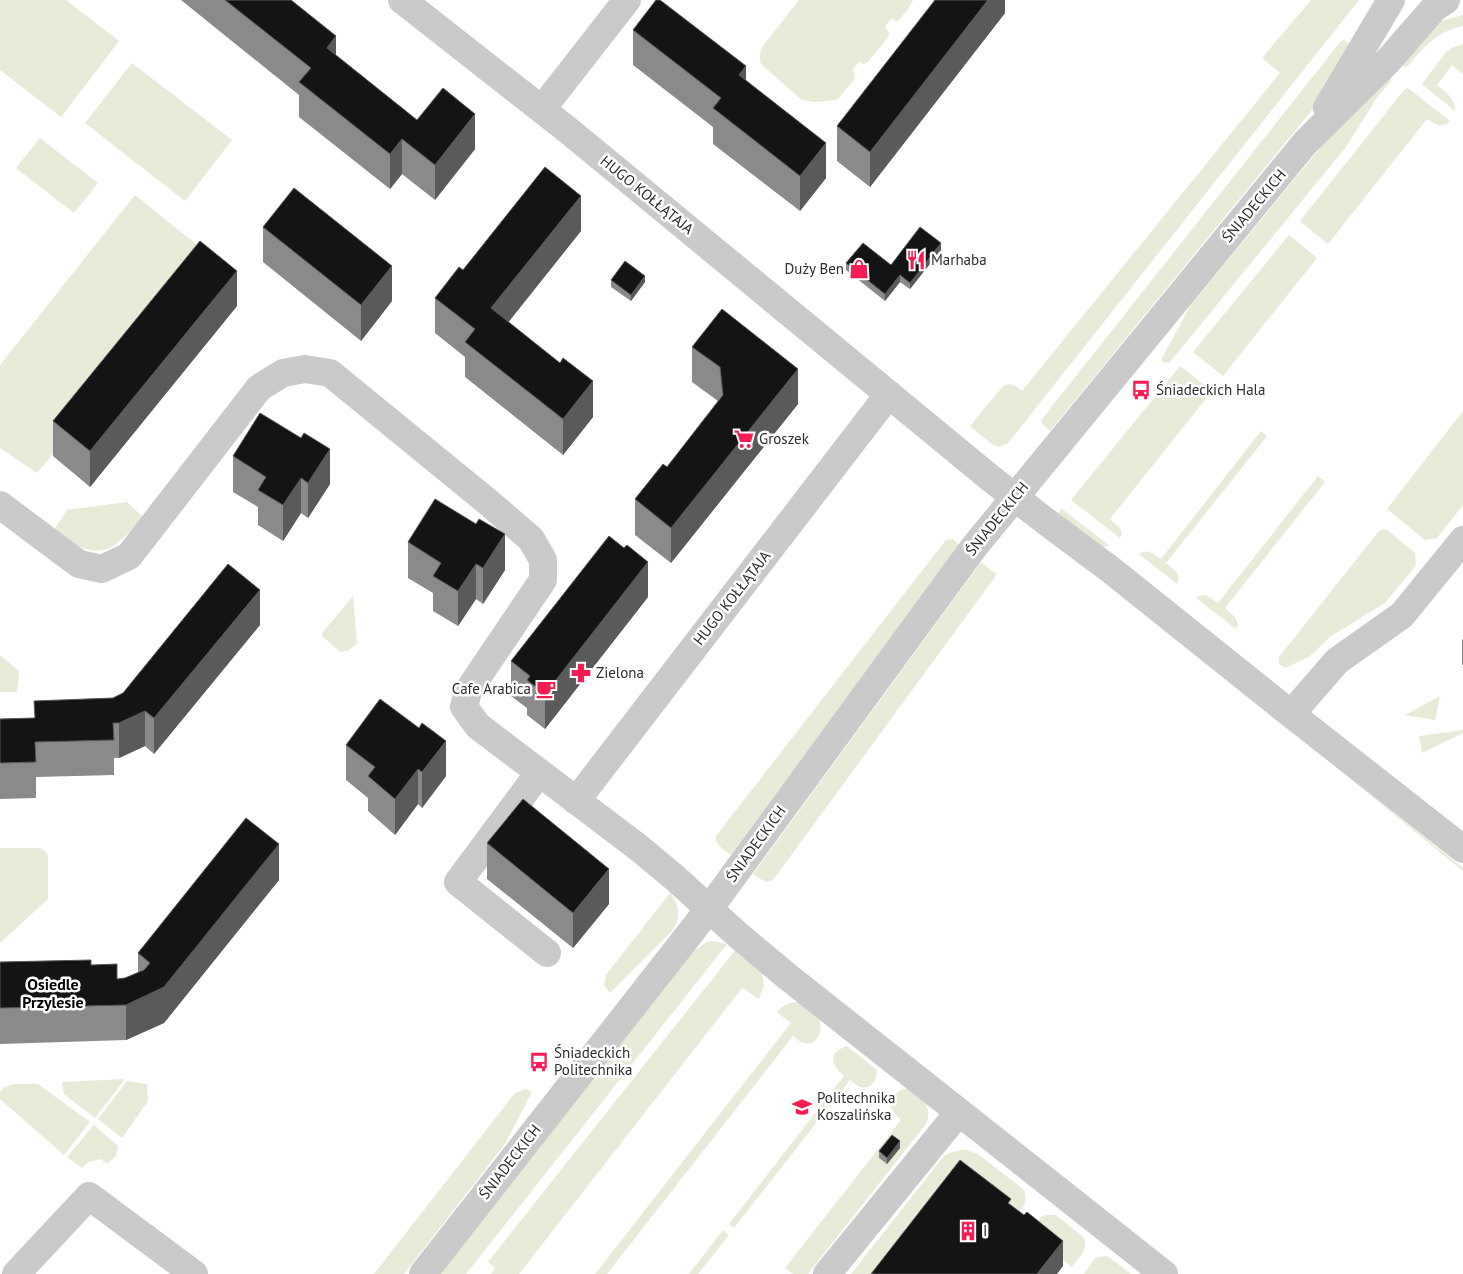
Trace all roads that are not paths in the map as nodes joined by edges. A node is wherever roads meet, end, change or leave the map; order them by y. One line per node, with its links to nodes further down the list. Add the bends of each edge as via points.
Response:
1 (402, 0): 6 (street, HUGO KOŁŁĄTAJA)
2 (628, 0): 6 (street)
3 (1391, 0): 7 (street, ŚNIADECKICH)
4 (1446, 0): 5 (street); 7 (street, ŚNIADECKICH, via 1434,8 1387,62)
5 (1463, 2)
6 (542, 109): 8 (street, HUGO KOŁŁĄTAJA)
7 (1306, 143): 9 (street, ŚNIADECKICH)
8 (889, 394): 9 (street, HUGO KOŁŁĄTAJA); 14 (street, HUGO KOŁŁĄTAJA)
9 (1015, 497): 12 (street, HUGO KOŁŁĄTAJA); 16 (street, ŚNIADECKICH, via 974,547)
10 (0, 505): 13 (street, via 79,564 102,569 129,556 259,388 283,373 305,369 330,373 531,539 543,560 544,580 468,691 464,706 478,726)
11 (1463, 540): 12 (street, via 1402,615 1337,661)
12 (1291, 714): 15 (street, HUGO KOŁŁĄTAJA)
13 (539, 773): 14 (street); 17 (street, via 458,882)
14 (576, 801): 16 (street, via 639,848)
15 (1463, 849)
16 (709, 909): 18 (street, via 781,971); 21 (street, ŚNIADECKICH)
17 (547, 953)
18 (959, 1112): 22 (street); 23 (street)
19 (16, 1274): 20 (street, via 89,1196)
20 (194, 1274)
21 (423, 1274)
22 (827, 1274)
23 (1164, 1274)

